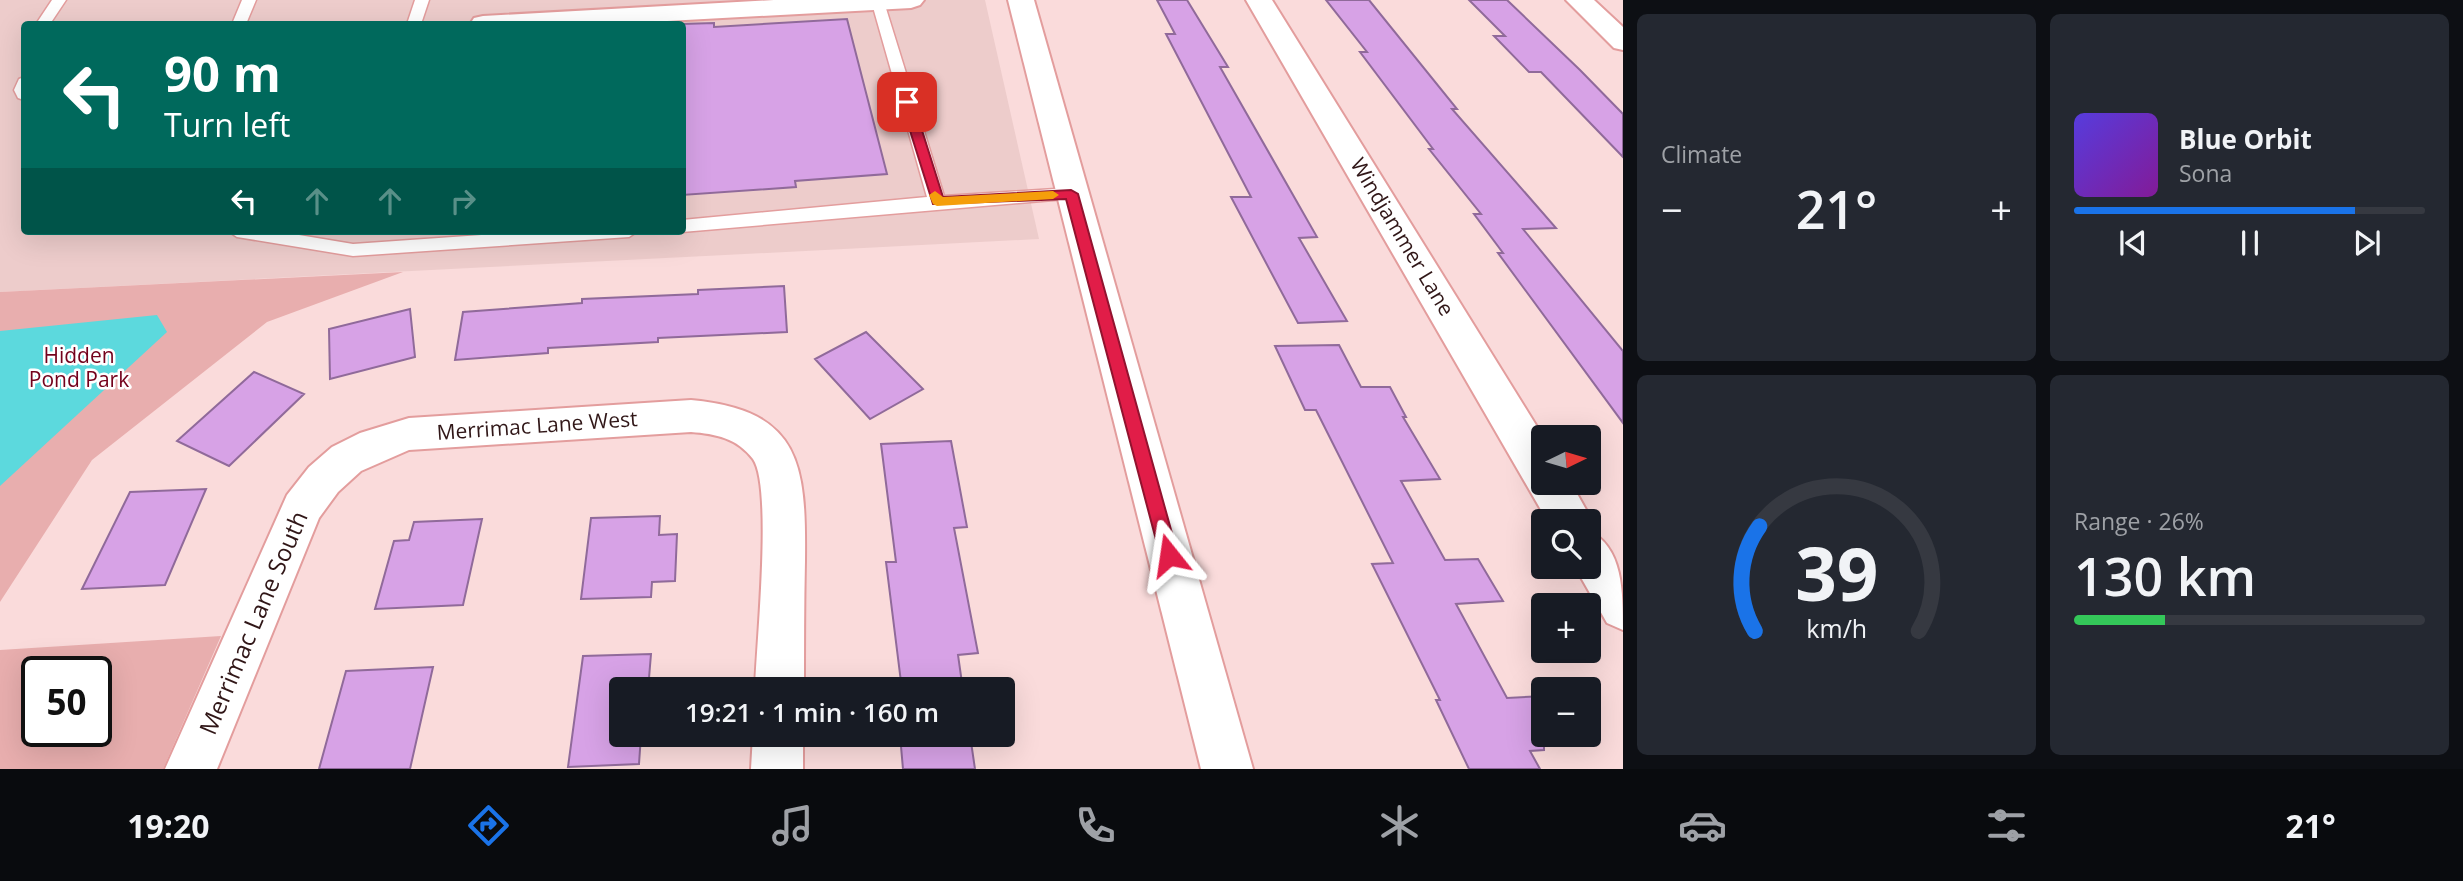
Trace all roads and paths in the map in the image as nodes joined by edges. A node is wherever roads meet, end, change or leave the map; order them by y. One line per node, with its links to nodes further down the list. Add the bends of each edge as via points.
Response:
1 (59, 0): 9 (lane)
2 (249, 0): 10 (lane)
3 (422, 0): 11 (lane)
4 (911, 0): 8 (street)
5 (1021, 0): 14 (street)
6 (1259, 0): 19 (street, Windjammer Lane)
7 (1579, 0): 13 (street)
8 (865, 2): 12 (street); 15 (lane)
9 (45, 21)
10 (240, 21)
11 (415, 21)
12 (535, 21)
13 (1623, 42)
14 (1071, 194): 15 (lane); 27 (street)
15 (937, 201): 16 (lane)
16 (686, 226)
17 (261, 235): 18 (lane, via 353,250)
18 (571, 235)
19 (1531, 453)
20 (322, 478): 23 (street, Merrimac Lane West, via 380,441 409,434 691,416 738,424 760,437 782,475); 25 (street, Merrimac Lane South, via 302,508)
21 (1601, 571): 22 (street)
22 (1623, 608)
23 (779, 677)
24 (777, 747): 26 (street)
25 (191, 769)
26 (776, 769)
27 (1227, 769)

